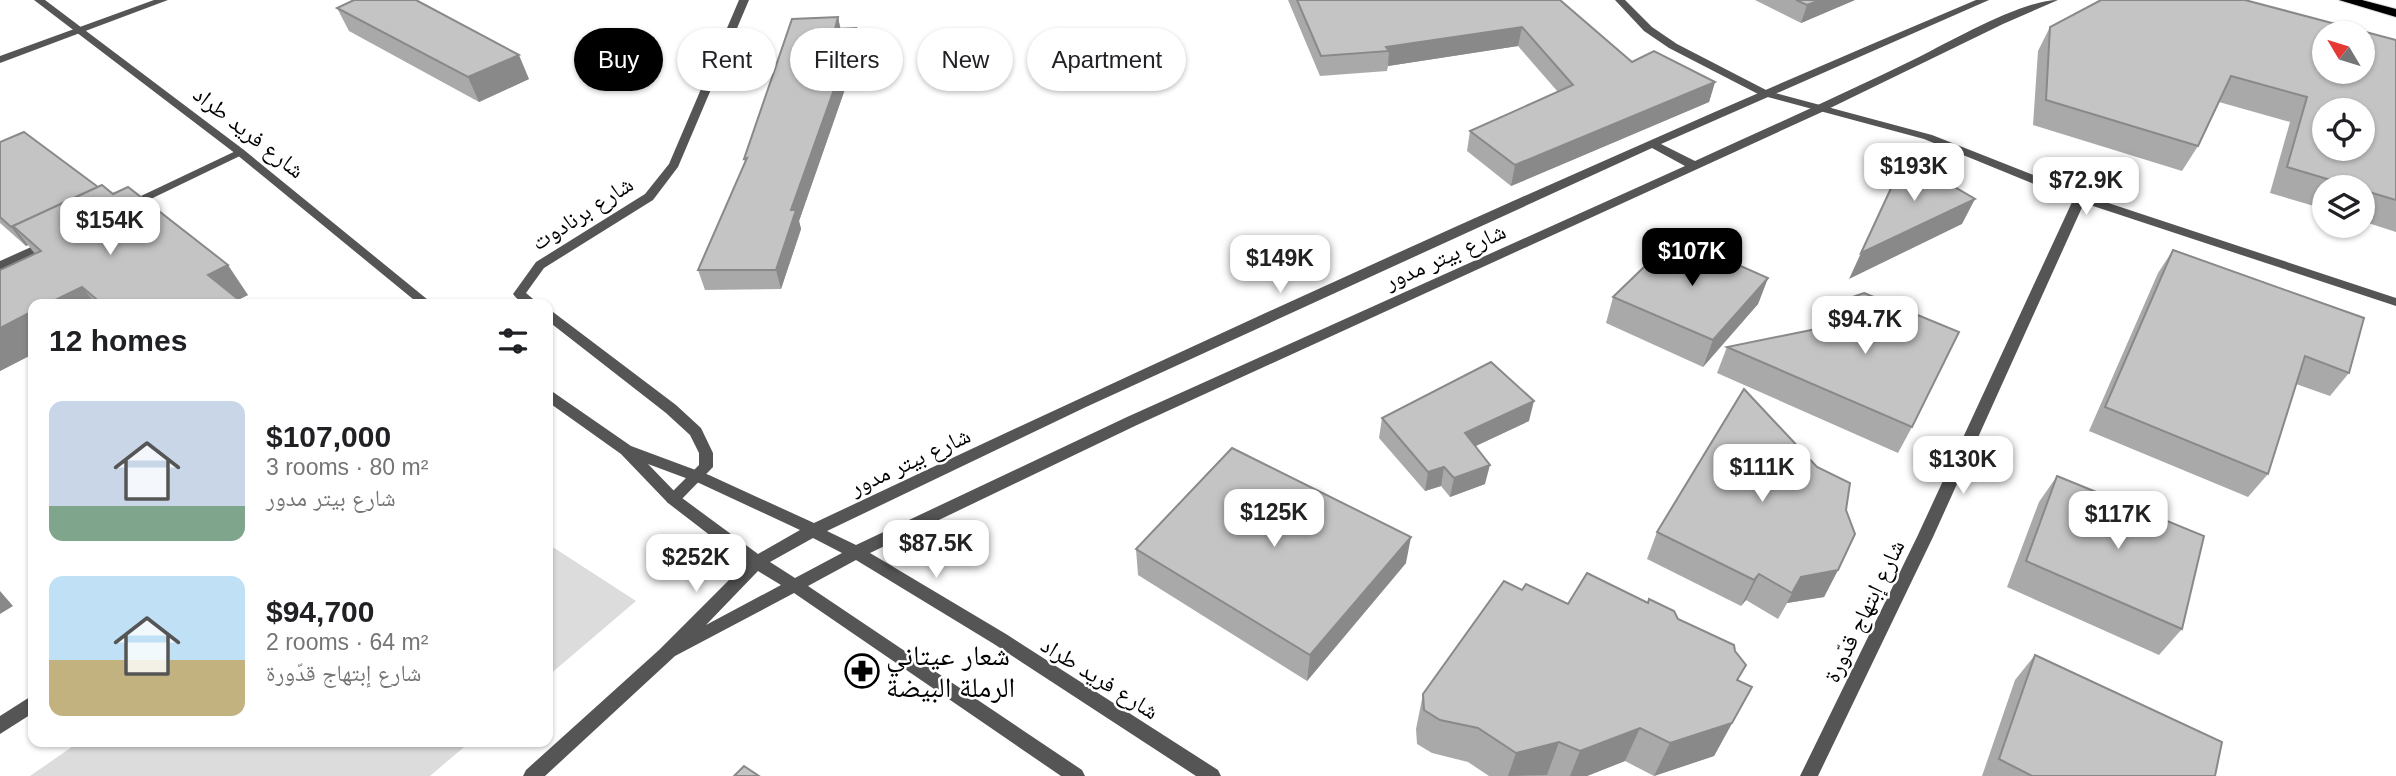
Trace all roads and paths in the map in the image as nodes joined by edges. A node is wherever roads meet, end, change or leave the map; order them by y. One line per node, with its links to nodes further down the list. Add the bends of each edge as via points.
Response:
1 (40, 0): 9 (street, شارع فريد طراد)
2 (163, 0): 9 (street)
3 (744, 0): 21 (street, شارع برنادوت, via 674,165 649,197 540,265 519,293)
4 (1620, 0): 11 (street, via 1648,29 1673,46)
5 (1984, 0): 11 (street, شارع بيتر مدور)
6 (2053, 0): 12 (street, شارع بيتر مدور)
7 (2346, 0): 8 (highway)
8 (2396, 13)
9 (79, 30): 10 (street); 14 (street, شارع فريد طراد)
10 (0, 60)
11 (1764, 93): 12 (street); 13 (street, شارع بيتر مدور)
12 (1818, 110): 15 (street, شارع بيتر مدور); 16 (street, via 1928,137)
13 (1652, 144): 15 (street); 28 (street, شارع بيتر مدور, via 1081,403)
14 (240, 152): 17 (street); 20 (street, شارع فريد طراد)
15 (1695, 166): 29 (street, شارع بيتر مدور)
16 (2080, 198): 22 (street); 38 (street, شارع إبتهاج قدّورة, via 1925,537)
17 (120, 209)
18 (60, 237): 19 (street)
19 (0, 266)
20 (421, 299)
21 (527, 299)
22 (2396, 302)
23 (553, 319): 26 (street, via 696,432 706,453 706,467)
24 (553, 399): 25 (street, شارع فريد طراد)
25 (626, 450): 26 (street, شارع فريد طراد); 27 (street, شارع فريد طراد)
26 (698, 478): 27 (street); 28 (street, شارع فريد طراد)
27 (673, 499): 30 (street, شارع فريد طراد)
28 (812, 531): 29 (street, شارع فريد طراد); 30 (street, شارع بيتر مدور)
29 (855, 552): 31 (street, شارع بيتر مدور); 37 (street, شارع فريد طراد)
30 (757, 562): 31 (street, شارع فريد طراد); 32 (street, شارع بيتر مدور)
31 (794, 586): 32 (street, شارع بيتر مدور); 36 (street, شارع فريد طراد)
32 (665, 655): 35 (street)
33 (28, 706): 34 (street)
34 (0, 726)
35 (532, 776)
36 (1076, 776)
37 (1212, 776)
38 (1809, 776)

